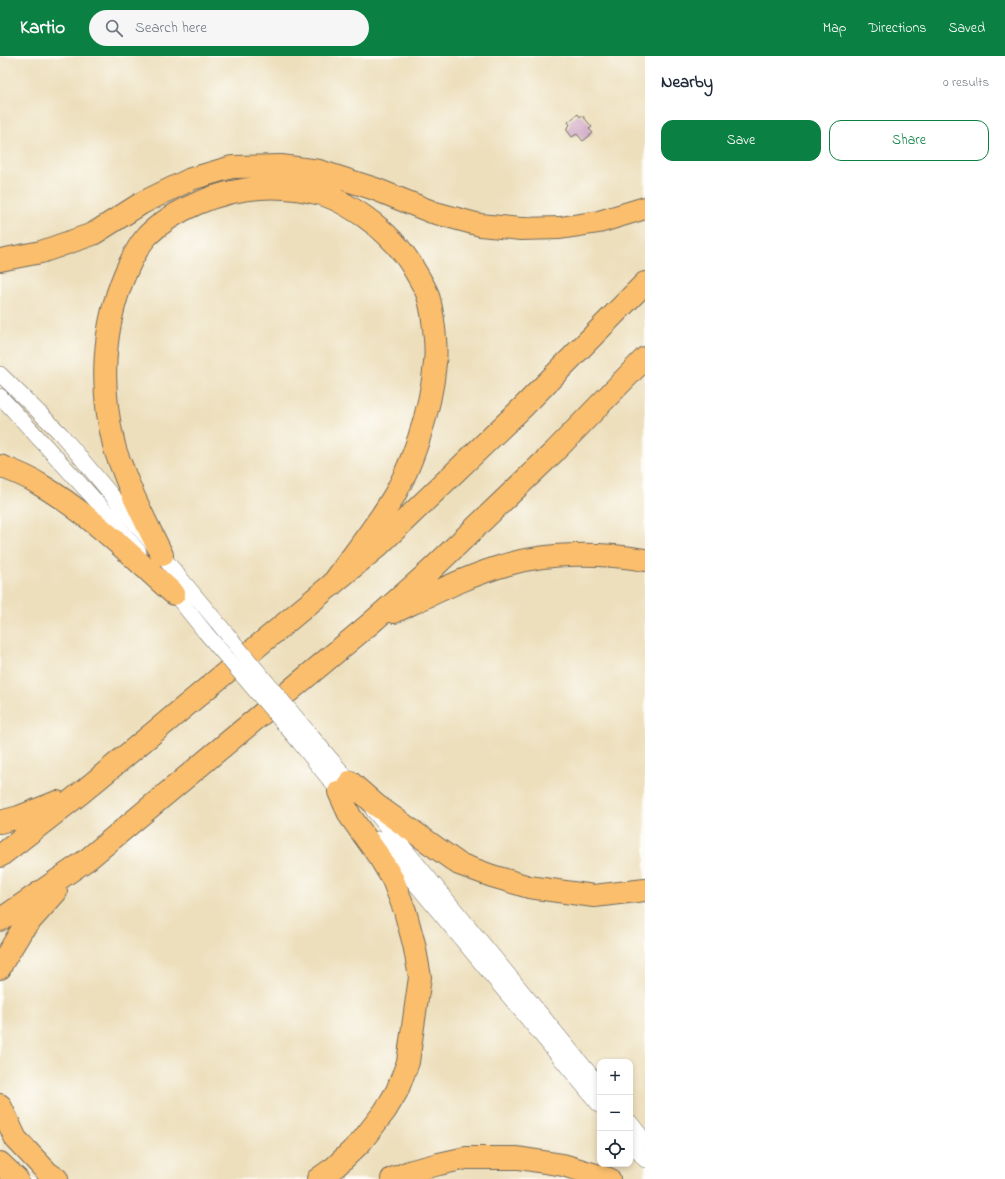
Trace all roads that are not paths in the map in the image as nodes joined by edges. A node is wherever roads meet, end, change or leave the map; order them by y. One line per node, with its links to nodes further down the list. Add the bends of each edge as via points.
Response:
1 (645, 208): 2 (highway, via 599,222 560,228 521,229 487,226 432,212 319,171 281,166 232,167 191,179 142,202 93,234 41,252)
2 (0, 260)
3 (645, 283): 10 (highway, via 522,408 377,547)
4 (645, 358): 12 (highway, via 554,452)
5 (0, 374): 8 (street, via 62,434)
6 (0, 396): 11 (street, via 108,514)
7 (0, 466): 11 (highway, via 38,483 70,504)
8 (162, 555): 10 (highway, via 134,499 114,448 106,404 108,327 116,294 131,259 148,235 179,212 214,196 248,188 286,187 323,194 353,209 382,230 407,256 427,294 434,328 436,360 430,395 406,474 387,507); 13 (street, bridge, via 217,622)
9 (645, 560): 12 (highway, via 580,554 510,563 459,581)
10 (331, 586): 15 (highway)
11 (174, 594): 13 (street, bridge, via 205,632)
12 (371, 623): 18 (highway)
13 (304, 738): 14 (street)
14 (345, 787): 19 (highway, via 376,805 459,864 492,876 536,888 594,896); 22 (street); 23 (street); 32 (highway, via 350,816 393,880 405,911 420,977 408,1062 397,1091 361,1142)
15 (81, 793): 16 (highway); 17 (highway)
16 (0, 822)
17 (0, 856)
18 (88, 859): 20 (highway); 21 (highway, via 22,930)
19 (645, 890)
20 (0, 920)
21 (0, 968)
22 (597, 1082)
23 (597, 1102)
24 (0, 1105): 31 (highway, via 16,1139)
25 (633, 1126): 26 (street)
26 (645, 1141)
27 (633, 1146): 28 (street)
28 (645, 1160)
29 (0, 1163): 30 (highway)
30 (17, 1179)
31 (57, 1179)
32 (318, 1179)
33 (392, 1179): 34 (highway, via 412,1171 466,1158 518,1158 563,1165)
34 (609, 1179)

